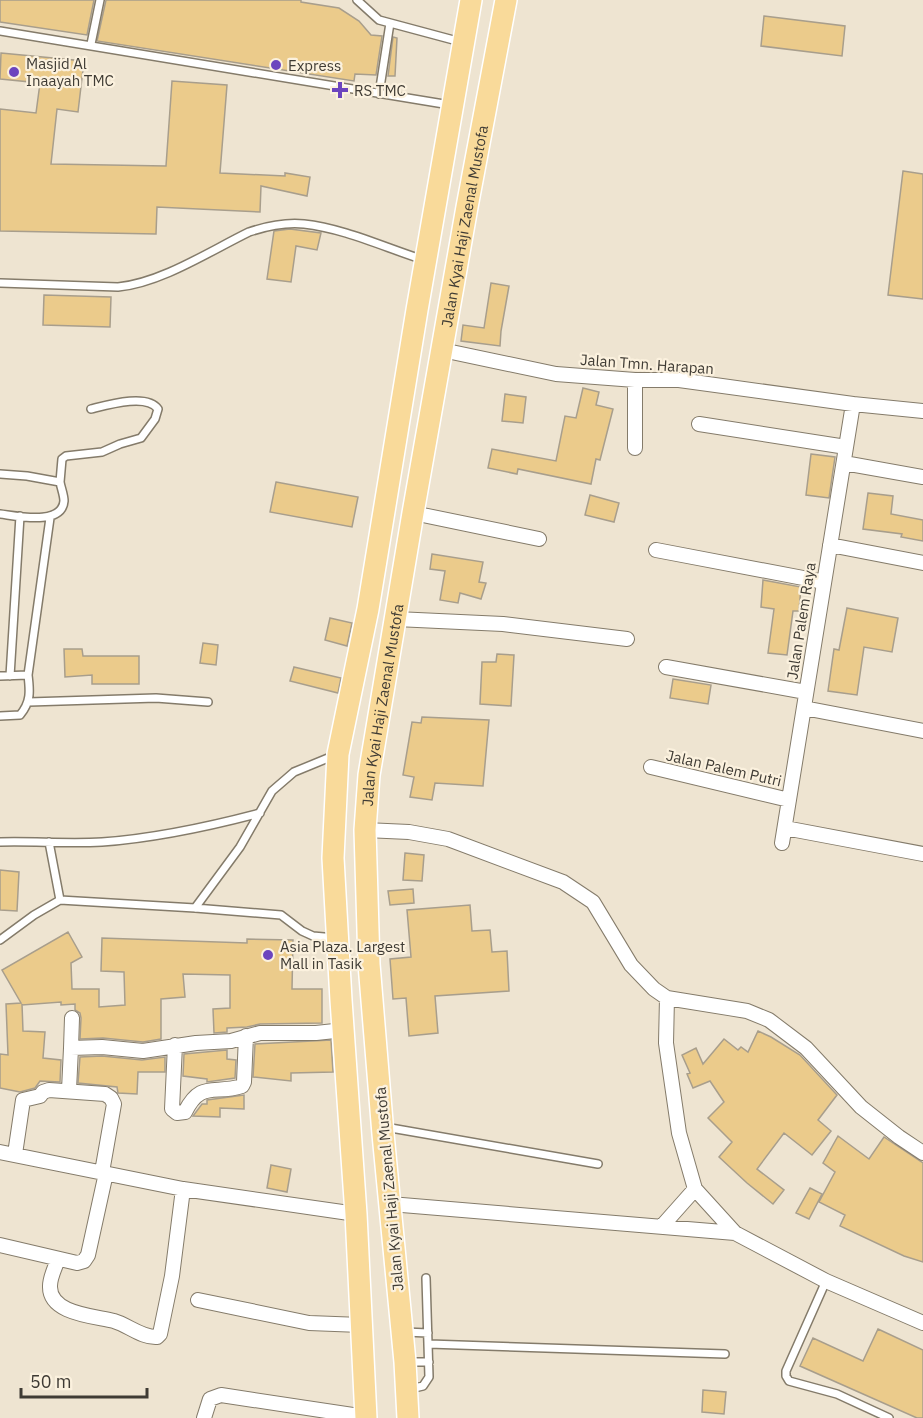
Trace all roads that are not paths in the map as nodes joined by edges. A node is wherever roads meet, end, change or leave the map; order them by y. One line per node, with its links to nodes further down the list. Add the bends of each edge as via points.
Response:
1 (100, 0): 11 (lane)
2 (357, 0): 6 (lane, via 379,20)
3 (471, 0): 10 (main road, Jalan Kyai Haji Zaenal Mustofa)
4 (507, 0): 15 (main road, Jalan Kyai Haji Zaenal Mustofa)
5 (4, 22): 8 (lane)
6 (390, 23): 10 (lane); 12 (lane)
7 (41, 29): 9 (lane)
8 (1, 31): 9 (lane)
9 (40, 38): 11 (lane)
10 (464, 43): 13 (main road, Jalan Kyai Haji Zaenal Mustofa)
11 (91, 44): 12 (lane)
12 (380, 94): 13 (lane)
13 (453, 105): 14 (main road, Jalan Kyai Haji Zaenal Mustofa)
14 (437, 200): 15 (main road); 16 (main road, Jalan Kyai Haji Zaenal Mustofa)
15 (467, 207): 18 (main road, Jalan Kyai Haji Zaenal Mustofa)
16 (427, 261): 17 (lane, via 332,230 286,224 249,232 134,285); 19 (main road, Jalan Kyai Haji Zaenal Mustofa)
17 (0, 283)
18 (442, 350): 20 (main road, Jalan Kyai Haji Zaenal Mustofa); 21 (street, Jalan Tmn. Harapan, via 556,374)
19 (407, 374): 20 (main road); 52 (main road, Jalan Kyai Haji Zaenal Mustofa)
20 (437, 380): 32 (main road, Jalan Kyai Haji Zaenal Mustofa)
21 (635, 380): 22 (street, Jalan Tmn. Harapan, via 679,380); 27 (street)
22 (853, 404): 24 (street, Jalan Tmn. Harapan); 26 (street, Jalan Palem Raya)
23 (91, 409): 31 (lane, via 125,401 151,402 158,409 141,438 102,452 66,456 62,459)
24 (923, 411)
25 (699, 424): 26 (street)
26 (846, 447): 28 (street, Jalan Palem Raya)
27 (634, 448)
28 (844, 463): 30 (street); 37 (street, Jalan Palem Raya)
29 (0, 474): 31 (lane)
30 (923, 477)
31 (60, 482): 35 (lane, via 64,501)
32 (413, 513): 36 (street); 41 (main road, Jalan Kyai Haji Zaenal Mustofa)
33 (0, 514): 34 (lane)
34 (20, 516): 35 (lane); 46 (lane)
35 (50, 518): 44 (lane)
36 (539, 538)
37 (830, 546): 39 (street); 40 (street, Jalan Palem Raya)
38 (656, 550): 40 (street)
39 (923, 563)
40 (824, 582): 47 (street, Jalan Palem Raya)
41 (396, 619): 42 (street, via 503,624); 53 (main road, Jalan Kyai Haji Zaenal Mustofa)
42 (627, 639)
43 (666, 667): 47 (street)
44 (28, 675): 46 (lane); 48 (lane)
45 (0, 676): 46 (lane)
46 (10, 676)
47 (806, 692): 50 (street, Jalan Palem Raya)
48 (29, 702): 49 (lane, via 156,698); 51 (lane, via 20,715)
49 (208, 702)
50 (804, 708): 54 (street); 57 (street, Jalan Palem Raya)
51 (0, 716)
52 (347, 719): 53 (main road); 55 (main road, Jalan Kyai Haji Zaenal Mustofa)
53 (376, 730): 60 (main road, Jalan Kyai Haji Zaenal Mustofa)
54 (923, 731)
55 (338, 754): 58 (lane, via 294,772 272,791); 67 (main road, Jalan Kyai Haji Zaenal Mustofa, via 333,858)
56 (651, 767): 57 (street, Jalan Palem Putri)
57 (789, 800): 59 (street, Jalan Palem Raya)
58 (260, 813): 62 (lane, via 166,836); 66 (lane)
59 (785, 828): 63 (street, Jalan Palem Raya); 64 (street)
60 (365, 830): 69 (street, via 448,839 563,882 593,902 631,964); 71 (main road, Jalan Kyai Haji Zaenal Mustofa)
61 (0, 842): 62 (lane)
62 (49, 842): 65 (lane)
63 (782, 843)
64 (923, 854)
65 (60, 900): 66 (lane); 68 (lane)
66 (195, 908): 67 (lane, via 281,915 314,936)
67 (338, 938): 70 (main road, Jalan Kyai Haji Zaenal Mustofa)
68 (0, 940)
69 (667, 998): 80 (street, via 747,1011 769,1020 806,1048 861,1107); 85 (street, via 666,1043 679,1132)
70 (341, 1000): 71 (main road); 73 (main road, Jalan Kyai Haji Zaenal Mustofa)
71 (372, 1005): 78 (main road, Jalan Kyai Haji Zaenal Mustofa)
72 (72, 1018): 76 (street)
73 (344, 1030): 74 (street); 87 (main road, Jalan Kyai Haji Zaenal Mustofa)
74 (246, 1036): 75 (street, via 231,1041); 75 (street, via 242,1086 198,1092 185,1112 177,1113 172,1109)
75 (175, 1045): 76 (street, via 143,1051)
76 (71, 1048): 77 (street)
77 (69, 1089): 81 (street, via 49,1089 23,1100); 83 (street, via 105,1094 114,1104)
78 (382, 1126): 82 (lane); 86 (main road, Jalan Kyai Haji Zaenal Mustofa)
79 (0, 1152): 81 (street)
80 (923, 1153)
81 (15, 1155): 83 (street)
82 (598, 1164)
83 (104, 1173): 84 (street); 91 (street, via 88,1255 77,1263)
84 (183, 1189): 87 (street); 91 (street, via 172,1276 157,1338 57,1304 50,1294 50,1283)
85 (695, 1189): 88 (street); 89 (street)
86 (390, 1204): 88 (street); 97 (main road, Jalan Kyai Haji Zaenal Mustofa)
87 (356, 1214): 96 (main road, Jalan Kyai Haji Zaenal Mustofa)
88 (663, 1225): 89 (street)
89 (735, 1233): 93 (street)
90 (0, 1245): 91 (street)
91 (58, 1259)
92 (426, 1278): 98 (lane)
93 (826, 1281): 95 (street); 105 (lane, via 786,1376 789,1381 837,1394)
94 (198, 1300): 96 (street, via 309,1323)
95 (923, 1323)
96 (362, 1325): 104 (main road, Jalan Kyai Haji Zaenal Mustofa)
97 (402, 1332): 98 (lane); 101 (main road, Jalan Kyai Haji Zaenal Mustofa)
98 (428, 1333): 99 (lane)
99 (429, 1344): 100 (lane); 102 (lane)
100 (726, 1354)
101 (405, 1362): 102 (lane); 103 (main road, Jalan Kyai Haji Zaenal Mustofa)
102 (429, 1362): 103 (lane, via 427,1382)
103 (406, 1391): 107 (main road, Jalan Kyai Haji Zaenal Mustofa)
104 (366, 1417): 106 (street, via 221,1395 210,1399)
105 (885, 1417)
106 (204, 1418)
107 (408, 1418)

